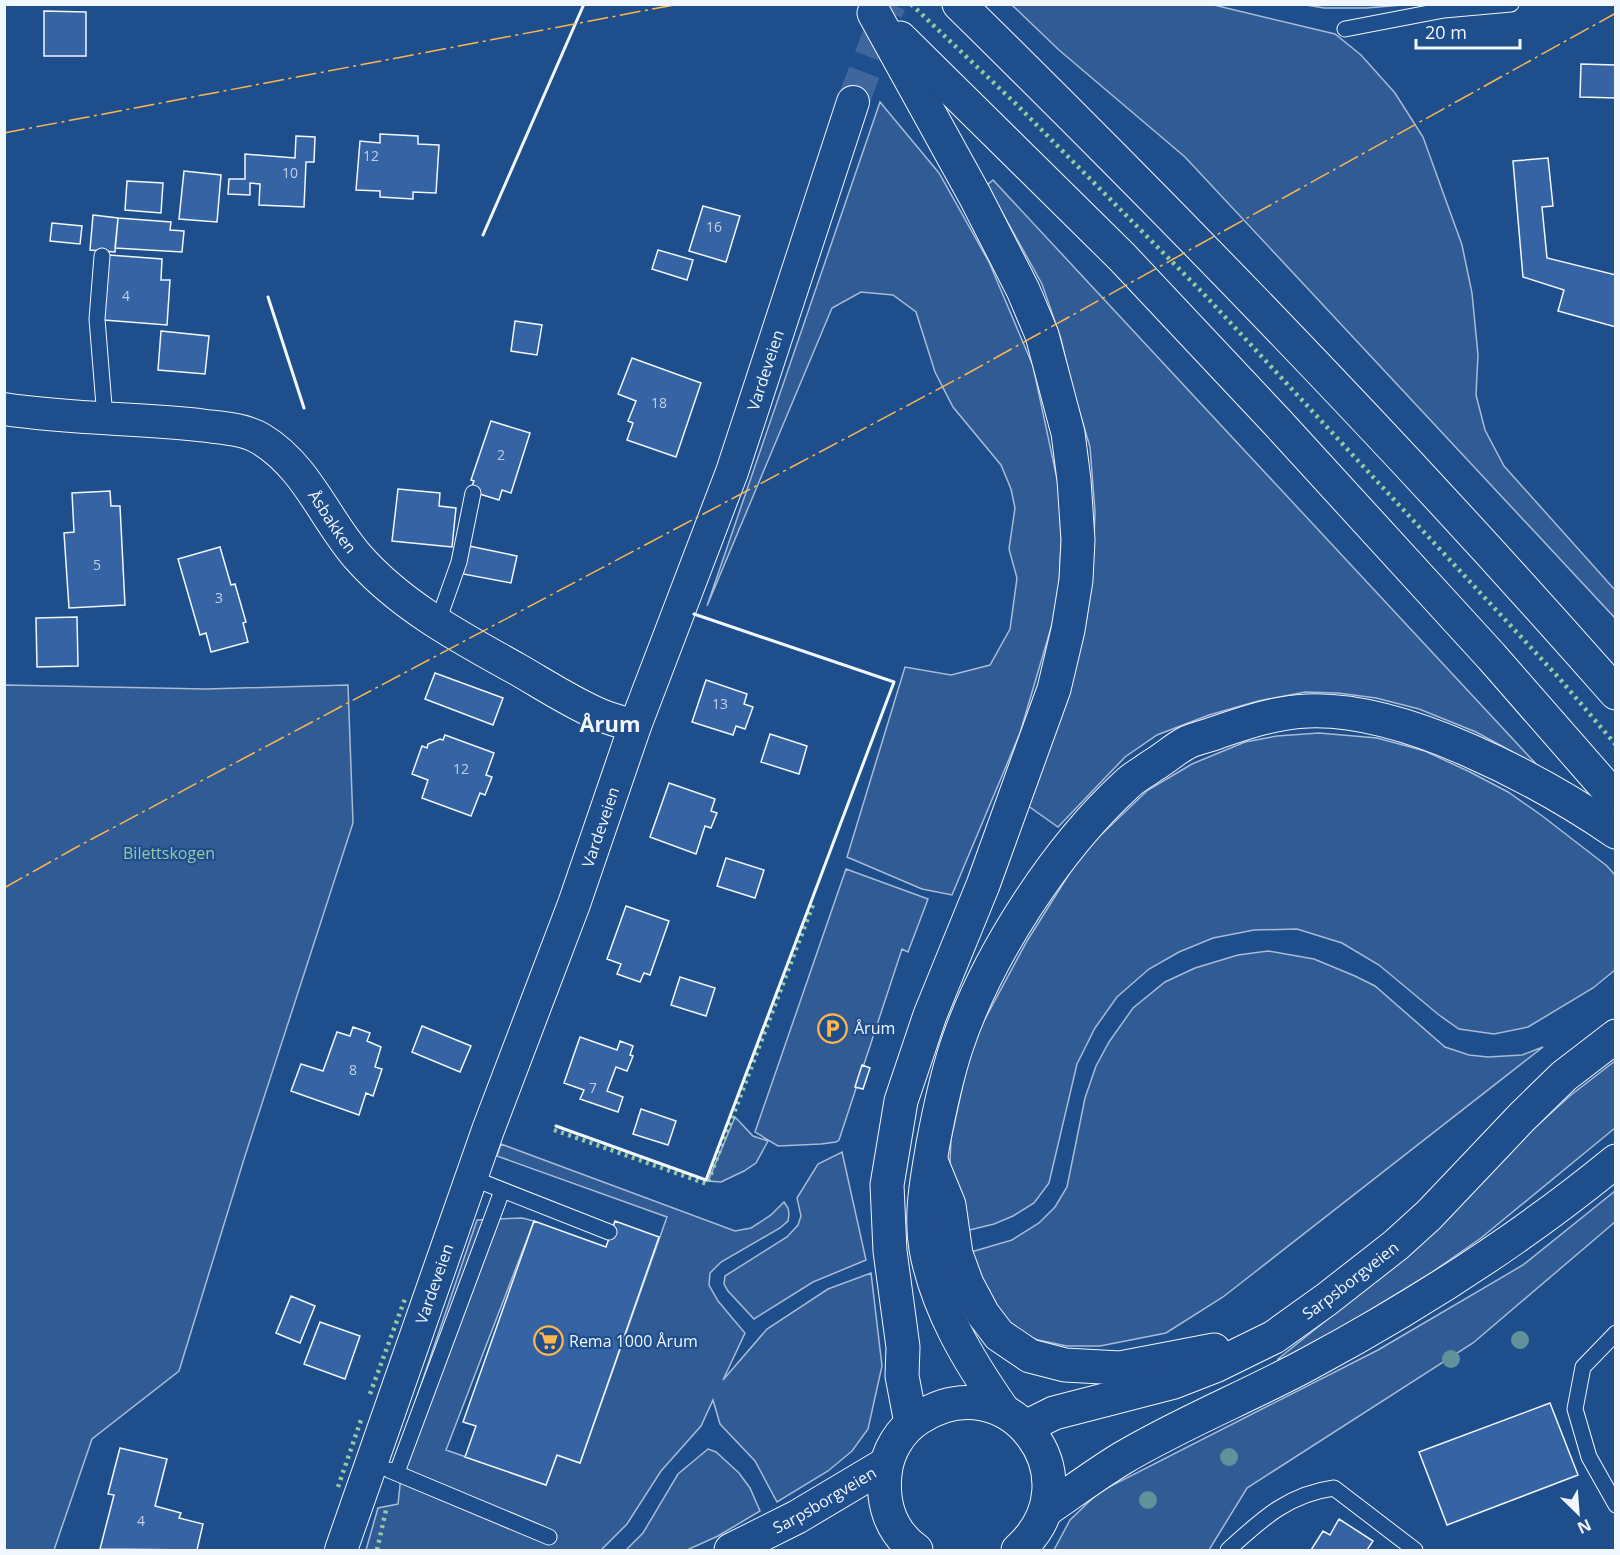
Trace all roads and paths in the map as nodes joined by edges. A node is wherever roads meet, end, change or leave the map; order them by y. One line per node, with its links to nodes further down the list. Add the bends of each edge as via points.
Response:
1 (959, 4): 11 (highway, via 1172,215 1444,502)
2 (1511, 4): 4 (lane, via 1444,10)
3 (869, 9): 13 (highway, via 1146,283 1395,550); 24 (highway, via 975,196 1042,335 1068,432 1078,540 1068,630 1054,689 901,1101 887,1185 890,1251 903,1347 902,1376)
4 (1345, 28)
5 (853, 102): 12 (street, Vardeveien, via 732,472)
6 (102, 256): 8 (lane, via 97,319)
7 (4, 409): 8 (street, Åsbakken)
8 (105, 418): 10 (street, Åsbakken, via 230,429 259,438 282,454 306,481 358,556)
9 (473, 493): 10 (lane, via 459,562)
10 (437, 624): 12 (street, Åsbakken, via 597,714)
11 (1616, 693)
12 (635, 726): 18 (street, Vardeveien, via 574,904)
13 (1616, 799)
14 (1616, 832): 16 (highway, via 1495,762 1402,726 1353,713 1307,711 1257,719 1188,743 1128,782 1077,837 1024,908 986,976 957,1046)
15 (1616, 1036): 22 (highway, Sarpsborgveien, via 1556,1084 1396,1245)
16 (930, 1160): 22 (highway, via 949,1205 956,1254 972,1294 999,1335 1030,1356 1065,1365 1120,1368); 23 (highway, via 923,1206 926,1248 936,1288 970,1362)
17 (1616, 1161): 28 (highway, via 1501,1247 1401,1312 1122,1459)
18 (472, 1178): 19 (lane); 26 (street, Vardeveien)
19 (502, 1191): 20 (lane); 26 (lane)
20 (609, 1232)
21 (1616, 1333): 27 (lane, via 1583,1367 1575,1409 1589,1457)
22 (1274, 1337): 23 (highway, Sarpsborgveien, via 1174,1382 1054,1413)
23 (1014, 1419): 24 (highway, via 979,1403 955,1403 931,1410); 28 (highway, via 1040,1445 1048,1466)
24 (911, 1423): 25 (highway)
25 (886, 1464): 31 (highway, Sarpsborgveien); 32 (highway, via 883,1492 890,1520)
26 (384, 1469): 29 (lane); 30 (street, Vardeveien)
27 (1616, 1504)
28 (1046, 1510): 33 (highway, via 1031,1539)
29 (549, 1537)
30 (342, 1551)
31 (731, 1551)
32 (916, 1551)
33 (1018, 1551)
34 (1228, 1551): 35 (lane, via 1288,1502 1334,1488)
35 (1415, 1551)

